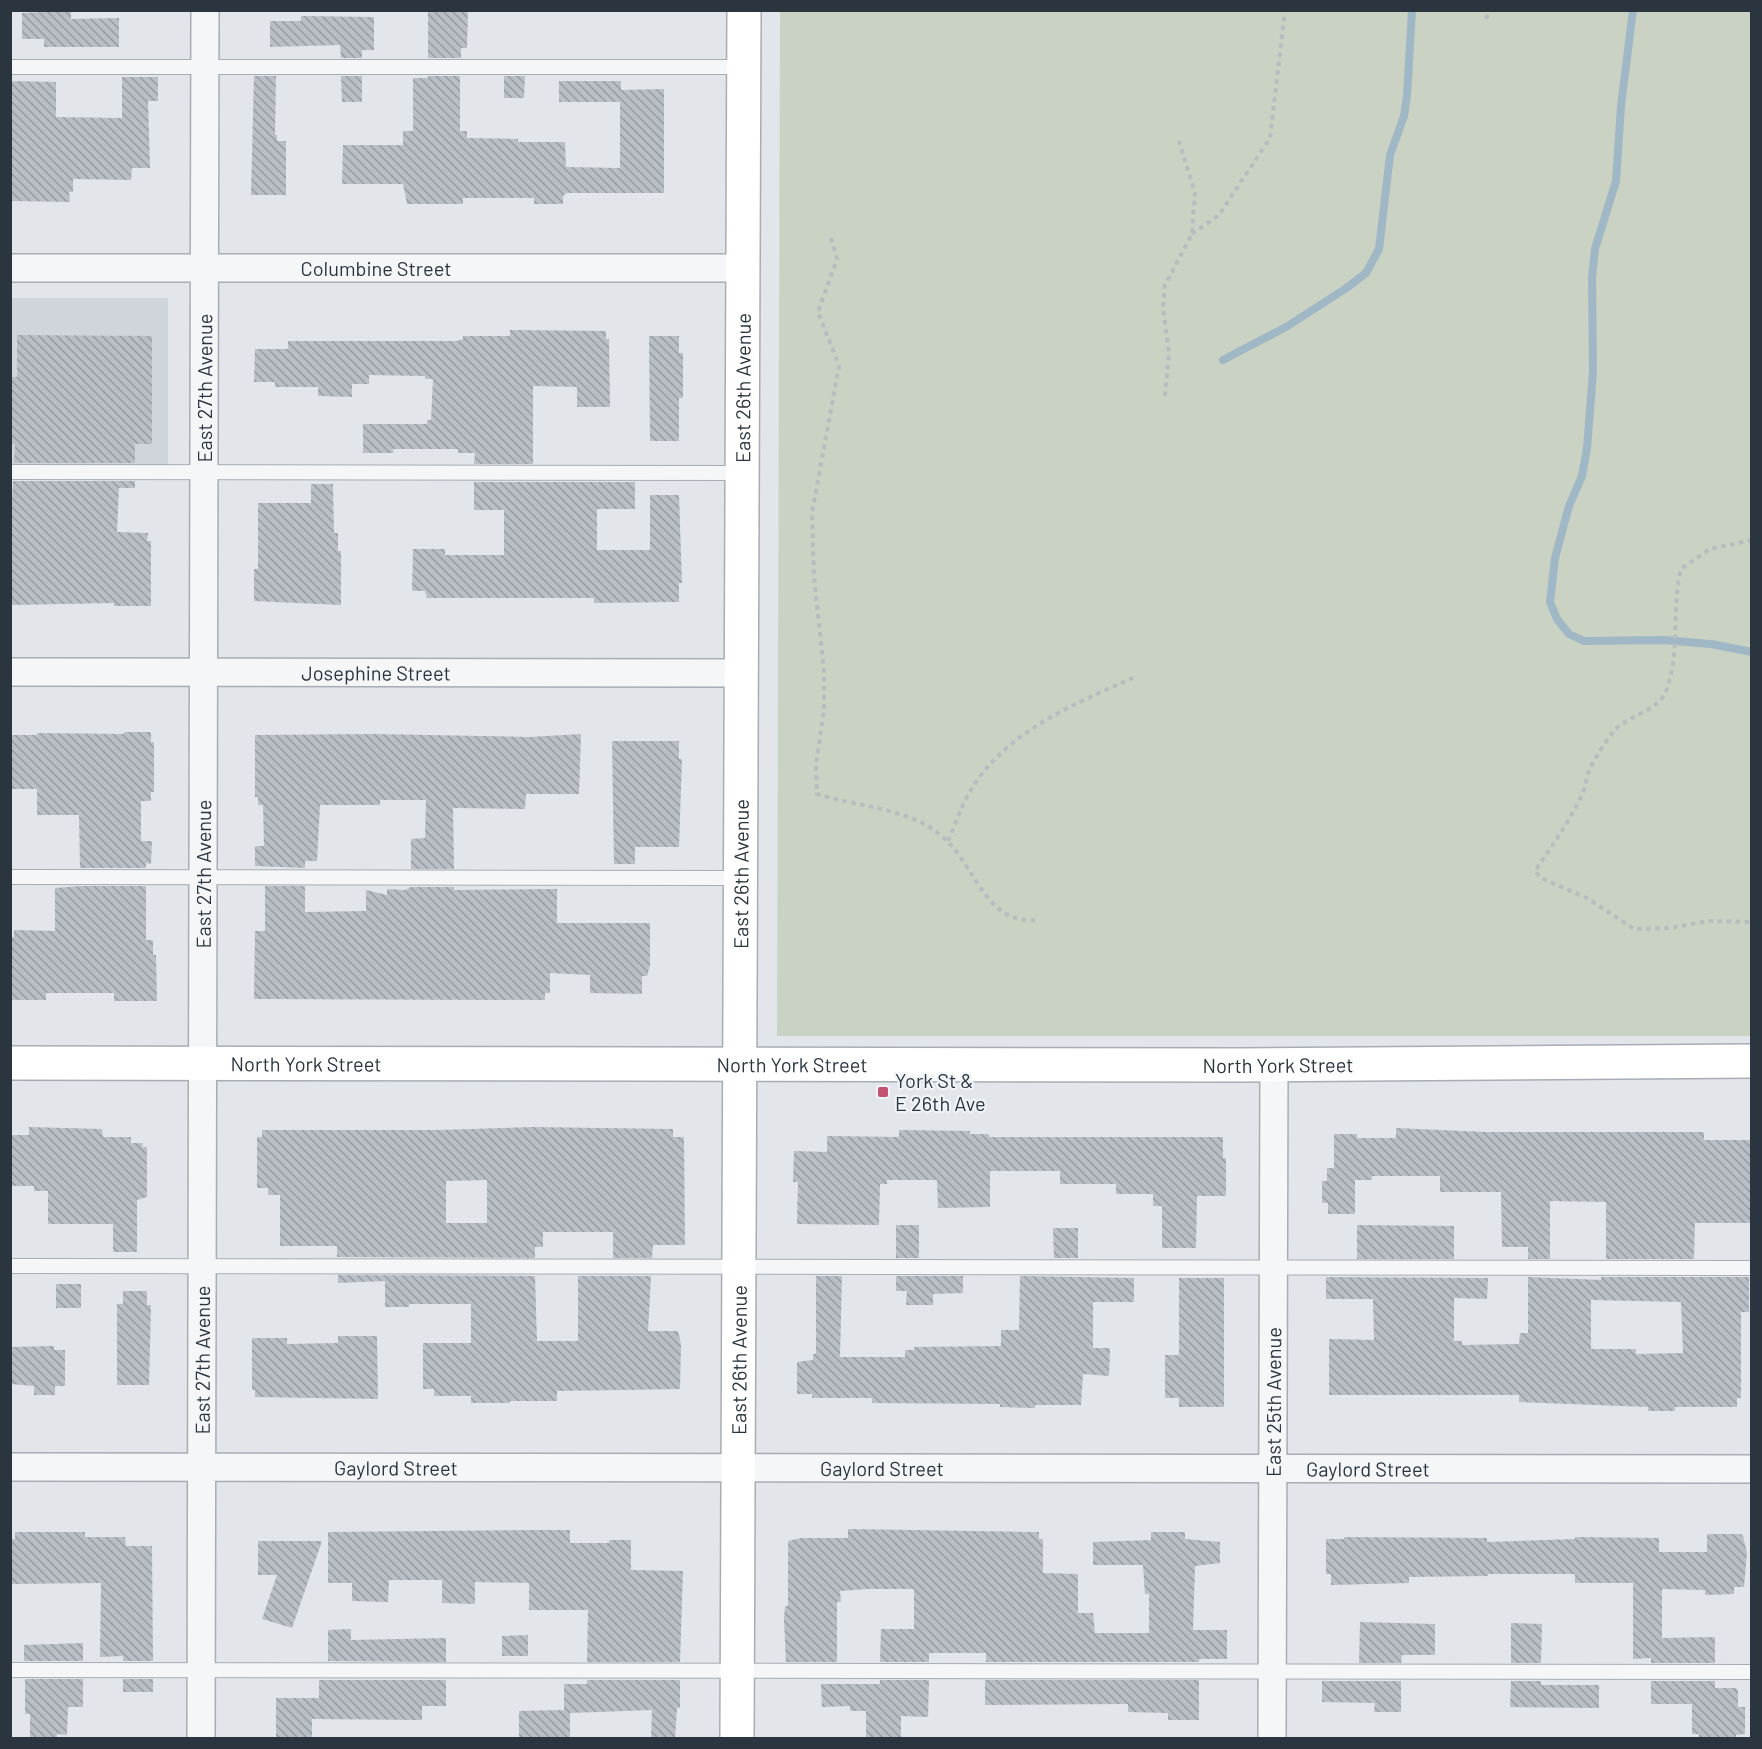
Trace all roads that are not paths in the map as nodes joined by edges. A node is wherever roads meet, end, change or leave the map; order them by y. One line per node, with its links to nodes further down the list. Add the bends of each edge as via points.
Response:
1 (206, 10): 4 (street, East 27th Avenue)
2 (744, 10): 5 (street, East 26th Avenue)
3 (10, 67): 4 (lane)
4 (205, 67): 5 (lane); 7 (street, East 27th Avenue)
5 (744, 67): 8 (street, East 26th Avenue)
6 (10, 268): 7 (street, Columbine Street)
7 (205, 268): 8 (street, Columbine Street); 10 (street, East 27th Avenue)
8 (743, 268): 11 (street, East 26th Avenue)
9 (10, 472): 10 (lane)
10 (205, 472): 11 (lane); 13 (street, East 27th Avenue)
11 (742, 473): 14 (street, East 26th Avenue)
12 (10, 672): 13 (street, Josephine Street)
13 (204, 672): 14 (street, Josephine Street); 16 (street, East 27th Avenue)
14 (742, 673): 17 (street, East 26th Avenue)
15 (10, 877): 16 (lane)
16 (204, 877): 17 (lane); 20 (street, East 27th Avenue)
17 (741, 878): 21 (street, East 26th Avenue)
18 (1752, 1061): 22 (street, North York Street)
19 (10, 1063): 20 (street, North York Street)
20 (202, 1063): 21 (street, North York Street); 24 (street, East 27th Avenue)
21 (740, 1064): 22 (street, North York Street); 25 (street, East 26th Avenue)
22 (1274, 1064): 26 (street, East 25th Avenue)
23 (10, 1266): 24 (lane)
24 (202, 1266): 25 (lane); 29 (street, East 27th Avenue)
25 (739, 1267): 26 (lane); 30 (street, East 26th Avenue)
26 (1273, 1268): 27 (lane); 31 (street, East 25th Avenue)
27 (1752, 1268)
28 (10, 1467): 29 (street, Gaylord Street)
29 (202, 1467): 30 (street, Gaylord Street); 34 (street, East 27th Avenue)
30 (738, 1468): 31 (street, Gaylord Street); 35 (street, East 26th Avenue)
31 (1272, 1468): 32 (street, Gaylord Street); 36 (street, East 25th Avenue)
32 (1752, 1469)
33 (10, 1670): 34 (lane)
34 (202, 1670): 35 (lane); 38 (street, East 27th Avenue)
35 (736, 1671): 36 (lane); 39 (street, East 26th Avenue)
36 (1272, 1671): 37 (lane); 40 (street, East 25th Avenue)
37 (1752, 1672)
38 (201, 1738)
39 (737, 1738)
40 (1272, 1738)

